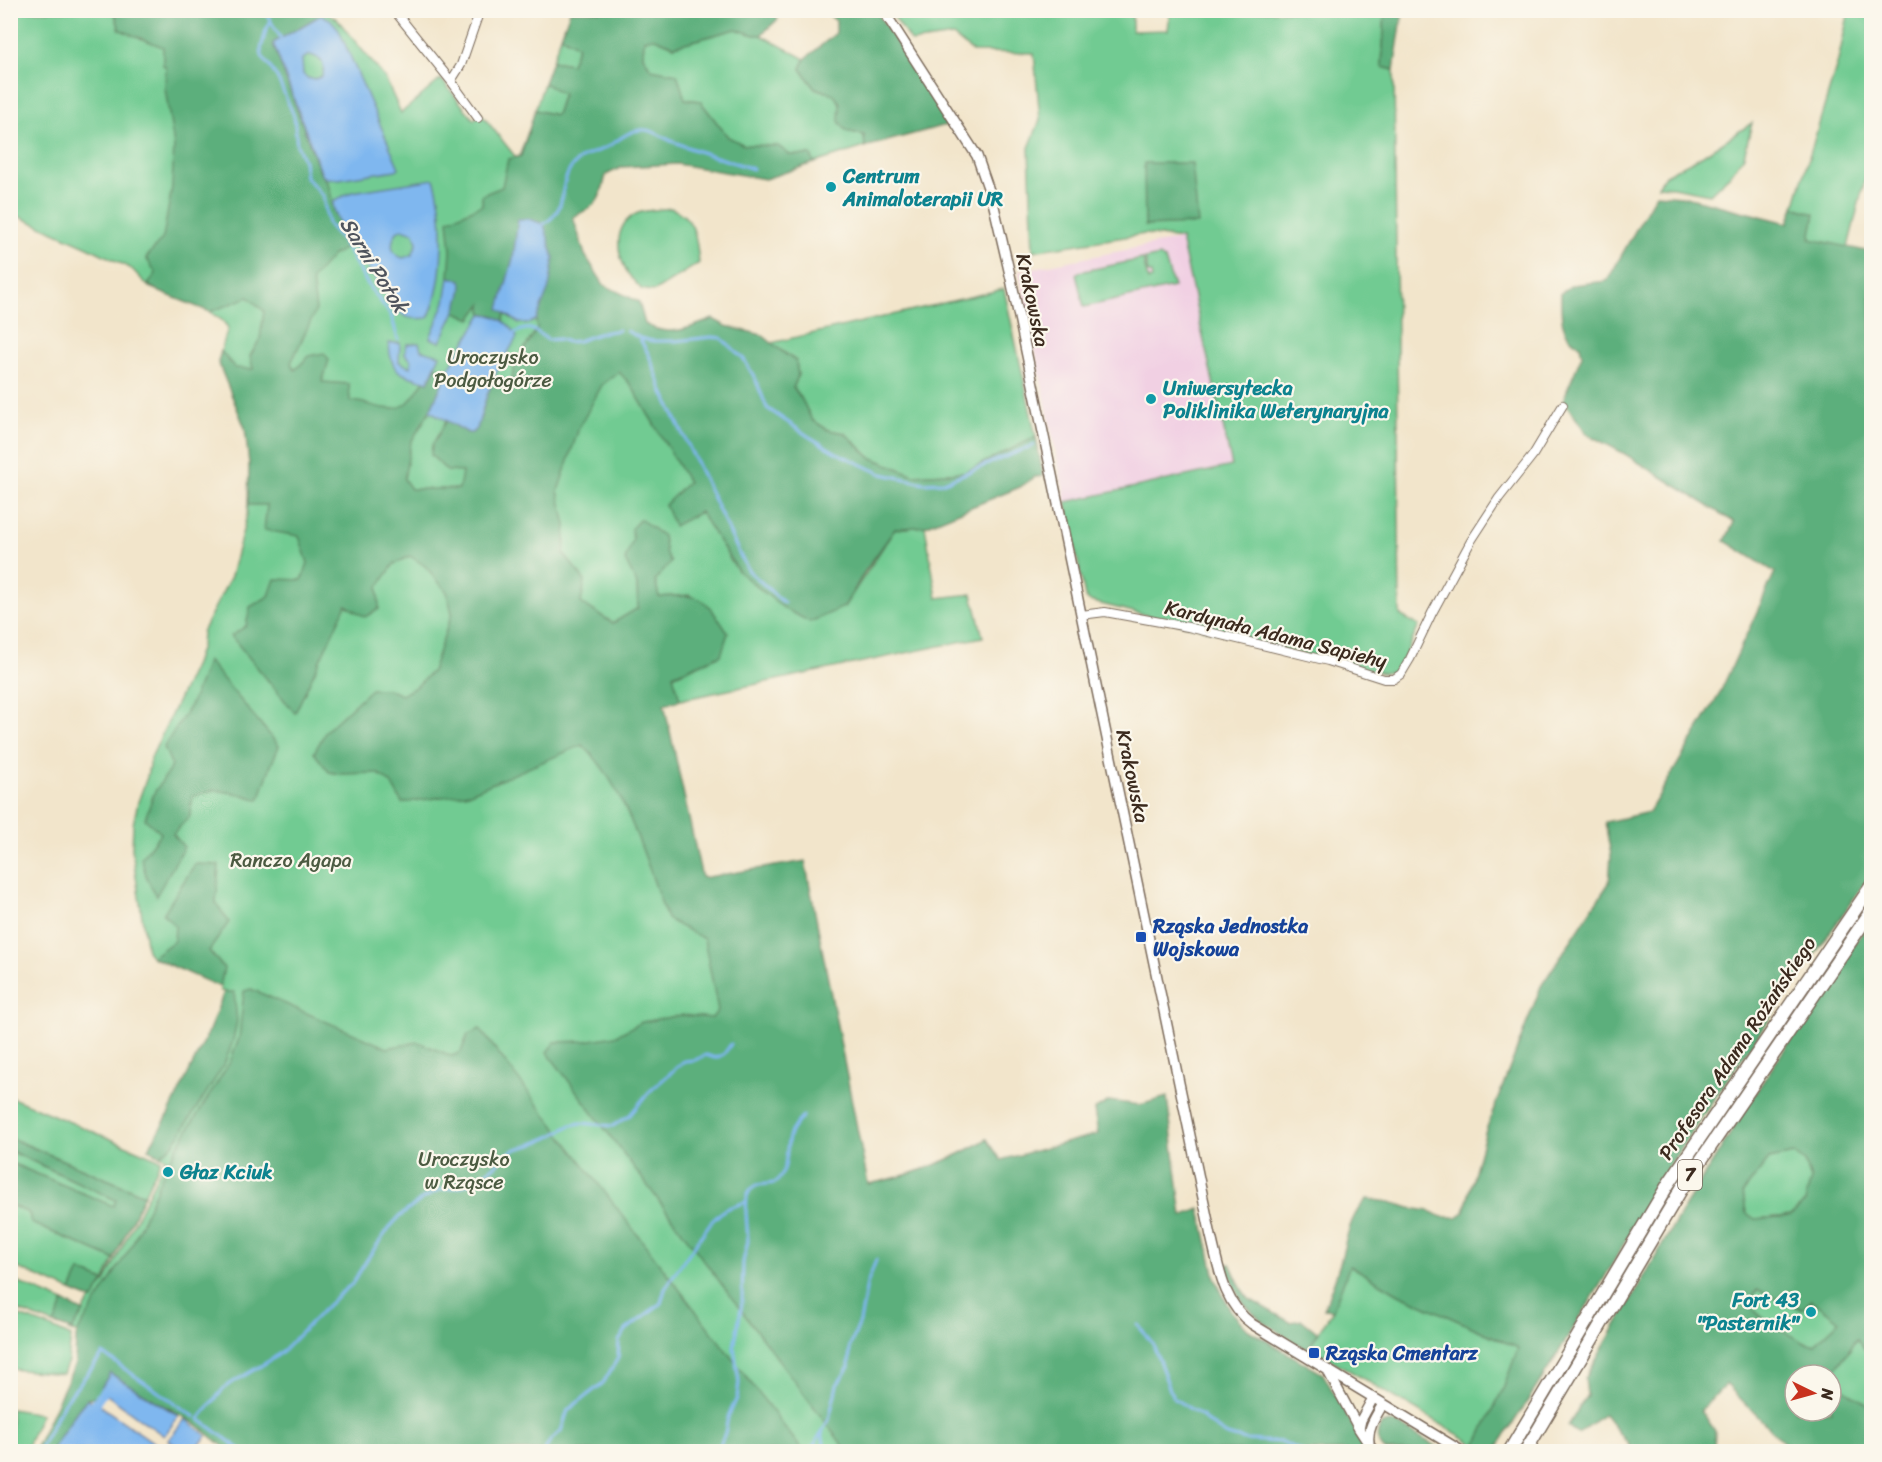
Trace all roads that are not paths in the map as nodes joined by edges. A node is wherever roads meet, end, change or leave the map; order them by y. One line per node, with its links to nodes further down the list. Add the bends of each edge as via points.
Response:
1 (394, 10): 4 (street)
2 (480, 10): 4 (street, via 461,65)
3 (883, 10): 7 (street, Krakowska, via 976,156 993,201)
4 (451, 81): 5 (street)
5 (478, 118)
6 (1563, 405): 7 (street, Kardynała Adama Sapiehy, via 1533,455 1471,541 1410,659 1394,679 1198,628 1105,612)
7 (1081, 615): 10 (street, Krakowska, via 1222,1280 1242,1316)
8 (1872, 885): 16 (main road, Profesora Adama Rożańskiego / 7, via 1669,1183)
9 (1872, 910): 17 (main road, Profesora Adama Rożańskiego / 7, via 1682,1188)
10 (1328, 1371): 11 (street, Krakowska); 13 (street)
11 (1373, 1398): 12 (street, Krakowska); 13 (street)
12 (1383, 1404): 14 (street, via 1368,1435); 15 (street, Krakowska)
13 (1359, 1429): 14 (street)
14 (1372, 1448)
15 (1463, 1452)
16 (1509, 1452)
17 (1525, 1452)

